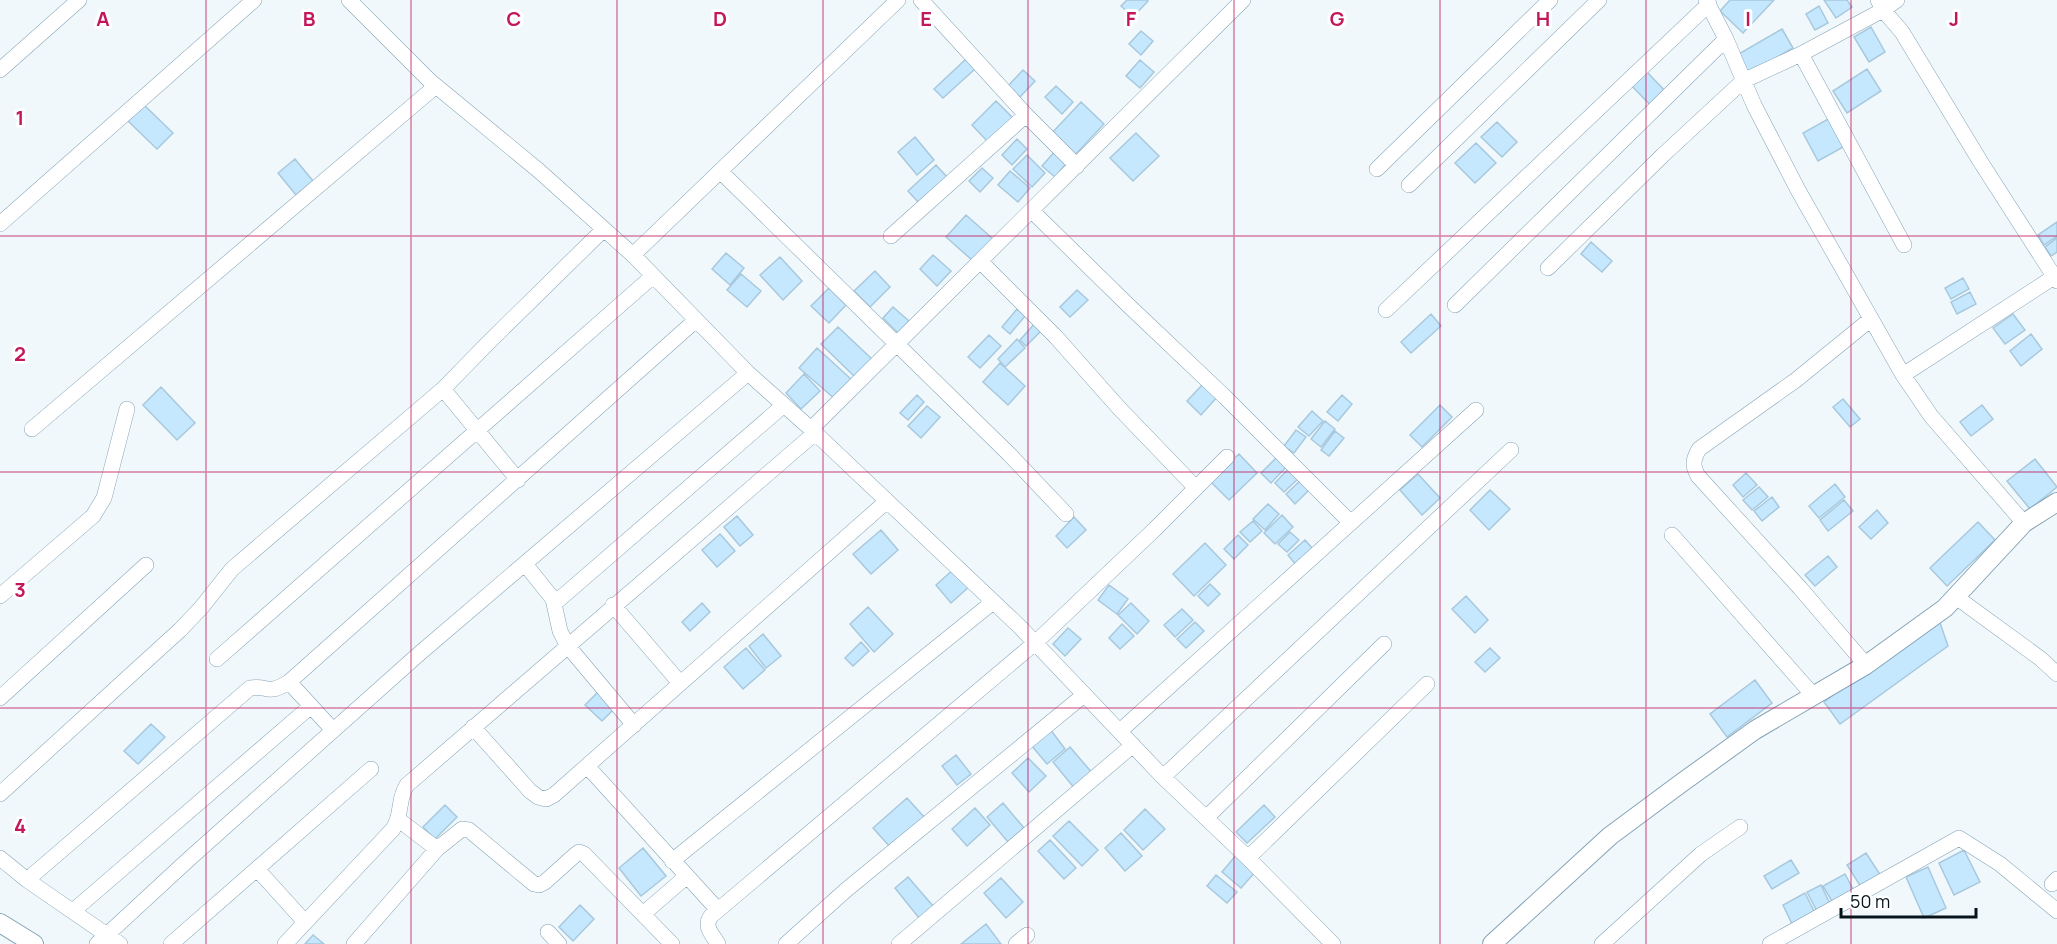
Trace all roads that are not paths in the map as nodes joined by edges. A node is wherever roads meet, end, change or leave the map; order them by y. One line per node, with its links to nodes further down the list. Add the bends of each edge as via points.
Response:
1 (79, 0): 14 (street)
2 (254, 0): 23 (street)
3 (349, 0): 16 (street)
4 (898, 0): 20 (street)
5 (921, 0): 17 (street)
6 (1243, 0): 18 (street)
7 (1551, 0): 19 (street)
8 (1599, 0): 21 (street)
9 (1897, 0): 11 (street)
10 (1708, 2): 12 (street); 33 (street)
11 (1880, 5): 13 (street); 31 (street, via 1902,32)
12 (1726, 39): 15 (street); 32 (street)
13 (1801, 54): 15 (street); 26 (street)
14 (0, 70)
15 (1743, 81): 29 (street); 34 (street, via 1798,190)
16 (436, 86): 24 (street); 43 (street)
17 (1026, 115): 18 (street); 25 (street)
18 (1077, 166): 22 (street)
19 (1377, 169)
20 (720, 171): 27 (street); 36 (street)
21 (1409, 185)
22 (1032, 211): 28 (street); 53 (street)
23 (0, 224)
24 (604, 229): 27 (street); 39 (street)
25 (891, 236)
26 (1904, 245)
27 (633, 255): 30 (street)
28 (980, 261): 36 (street); 49 (street)
29 (1548, 268)
30 (653, 276): 35 (street); 44 (street)
31 (2056, 279): 38 (street)
32 (1455, 305)
33 (1386, 310)
34 (1871, 319): 38 (street); 67 (street, via 1796,380 1699,449 1693,461 1698,476)
35 (696, 320): 37 (street); 48 (street)
36 (896, 345): 45 (street); 52 (street)
37 (748, 373): 40 (street); 56 (street)
38 (1903, 375): 54 (street, via 1931,416)
39 (443, 389): 44 (street); 84 (street, via 232,569 180,630)
40 (784, 405): 45 (street); 61 (street)
41 (127, 409): 58 (street, via 104,498 93,516)
42 (1476, 410): 53 (street)
43 (32, 429)
44 (476, 430): 48 (street); 66 (street)
45 (813, 431): 50 (street); 62 (street)
46 (1511, 450): 83 (street)
47 (1227, 457): 49 (street)
48 (518, 480): 69 (street)
49 (1196, 488): 63 (street)
50 (887, 501): 60 (street); 70 (street)
51 (2055, 506): 54 (street)
52 (1066, 513)
53 (1350, 522): 79 (street)
54 (2024, 523): 59 (street)
55 (1672, 535): 73 (street)
56 (525, 564): 61 (street); 78 (street)
57 (146, 565): 74 (street)
58 (0, 596)
59 (1956, 597): 67 (street); 68 (street)
60 (993, 602): 63 (street); 91 (street)
61 (555, 603): 65 (street, via 560,632)
62 (613, 605): 65 (street); 70 (street)
63 (1035, 643): 72 (street); 95 (street)
64 (1384, 644): 85 (street)
65 (567, 645): 76 (street); 77 (street)
66 (217, 659)
67 (1866, 665): 73 (street)
68 (2057, 674)
69 (289, 682): 75 (street); 94 (street, via 276,690 256,687 243,692)
70 (680, 683): 76 (street)
71 (1427, 684): 90 (street)
72 (1084, 695): 79 (street); 103 (street, via 855,883)
73 (1813, 695): 113 (street, via 1755,730 1610,836)
74 (0, 698)
75 (311, 706): 78 (street); 96 (street)
76 (634, 725): 81 (street)
77 (474, 727): 81 (street, via 530,791 546,800); 86 (street, via 407,785 402,793)
78 (333, 730): 102 (street, via 189,859)
79 (1120, 731): 80 (street)
80 (1133, 745): 83 (street); 111 (street)
81 (587, 766): 91 (street)
82 (371, 769): 92 (street)
83 (1163, 777): 85 (street)
84 (0, 794)
85 (1206, 818): 90 (street)
86 (399, 820): 88 (street); 99 (street)
87 (1740, 827): 114 (street, via 1701,854)
88 (437, 849): 98 (street, via 462,829 469,830 528,881 539,885 579,852); 107 (street)
89 (0, 858): 94 (street)
90 (1248, 858): 112 (street)
91 (672, 861): 93 (street)
92 (257, 868): 99 (street); 105 (street)
93 (687, 876): 95 (street); 98 (street)
94 (27, 880): 96 (street)
95 (718, 910): 110 (street, via 707,926)
96 (73, 911): 102 (street)
97 (2057, 911): 115 (street, via 2000,864 1959,838)
98 (643, 914): 109 (street)
99 (305, 922): 106 (street)
100 (0, 923): 104 (street)
101 (548, 932): 108 (street)
102 (108, 941)
103 (792, 942)
104 (34, 944)
105 (171, 944)
106 (285, 944)
107 (354, 944)
108 (559, 944)
109 (672, 944)
110 (718, 944)
111 (899, 944)
112 (1333, 944)
113 (1492, 944)
114 (1602, 944)
115 (1770, 944)

